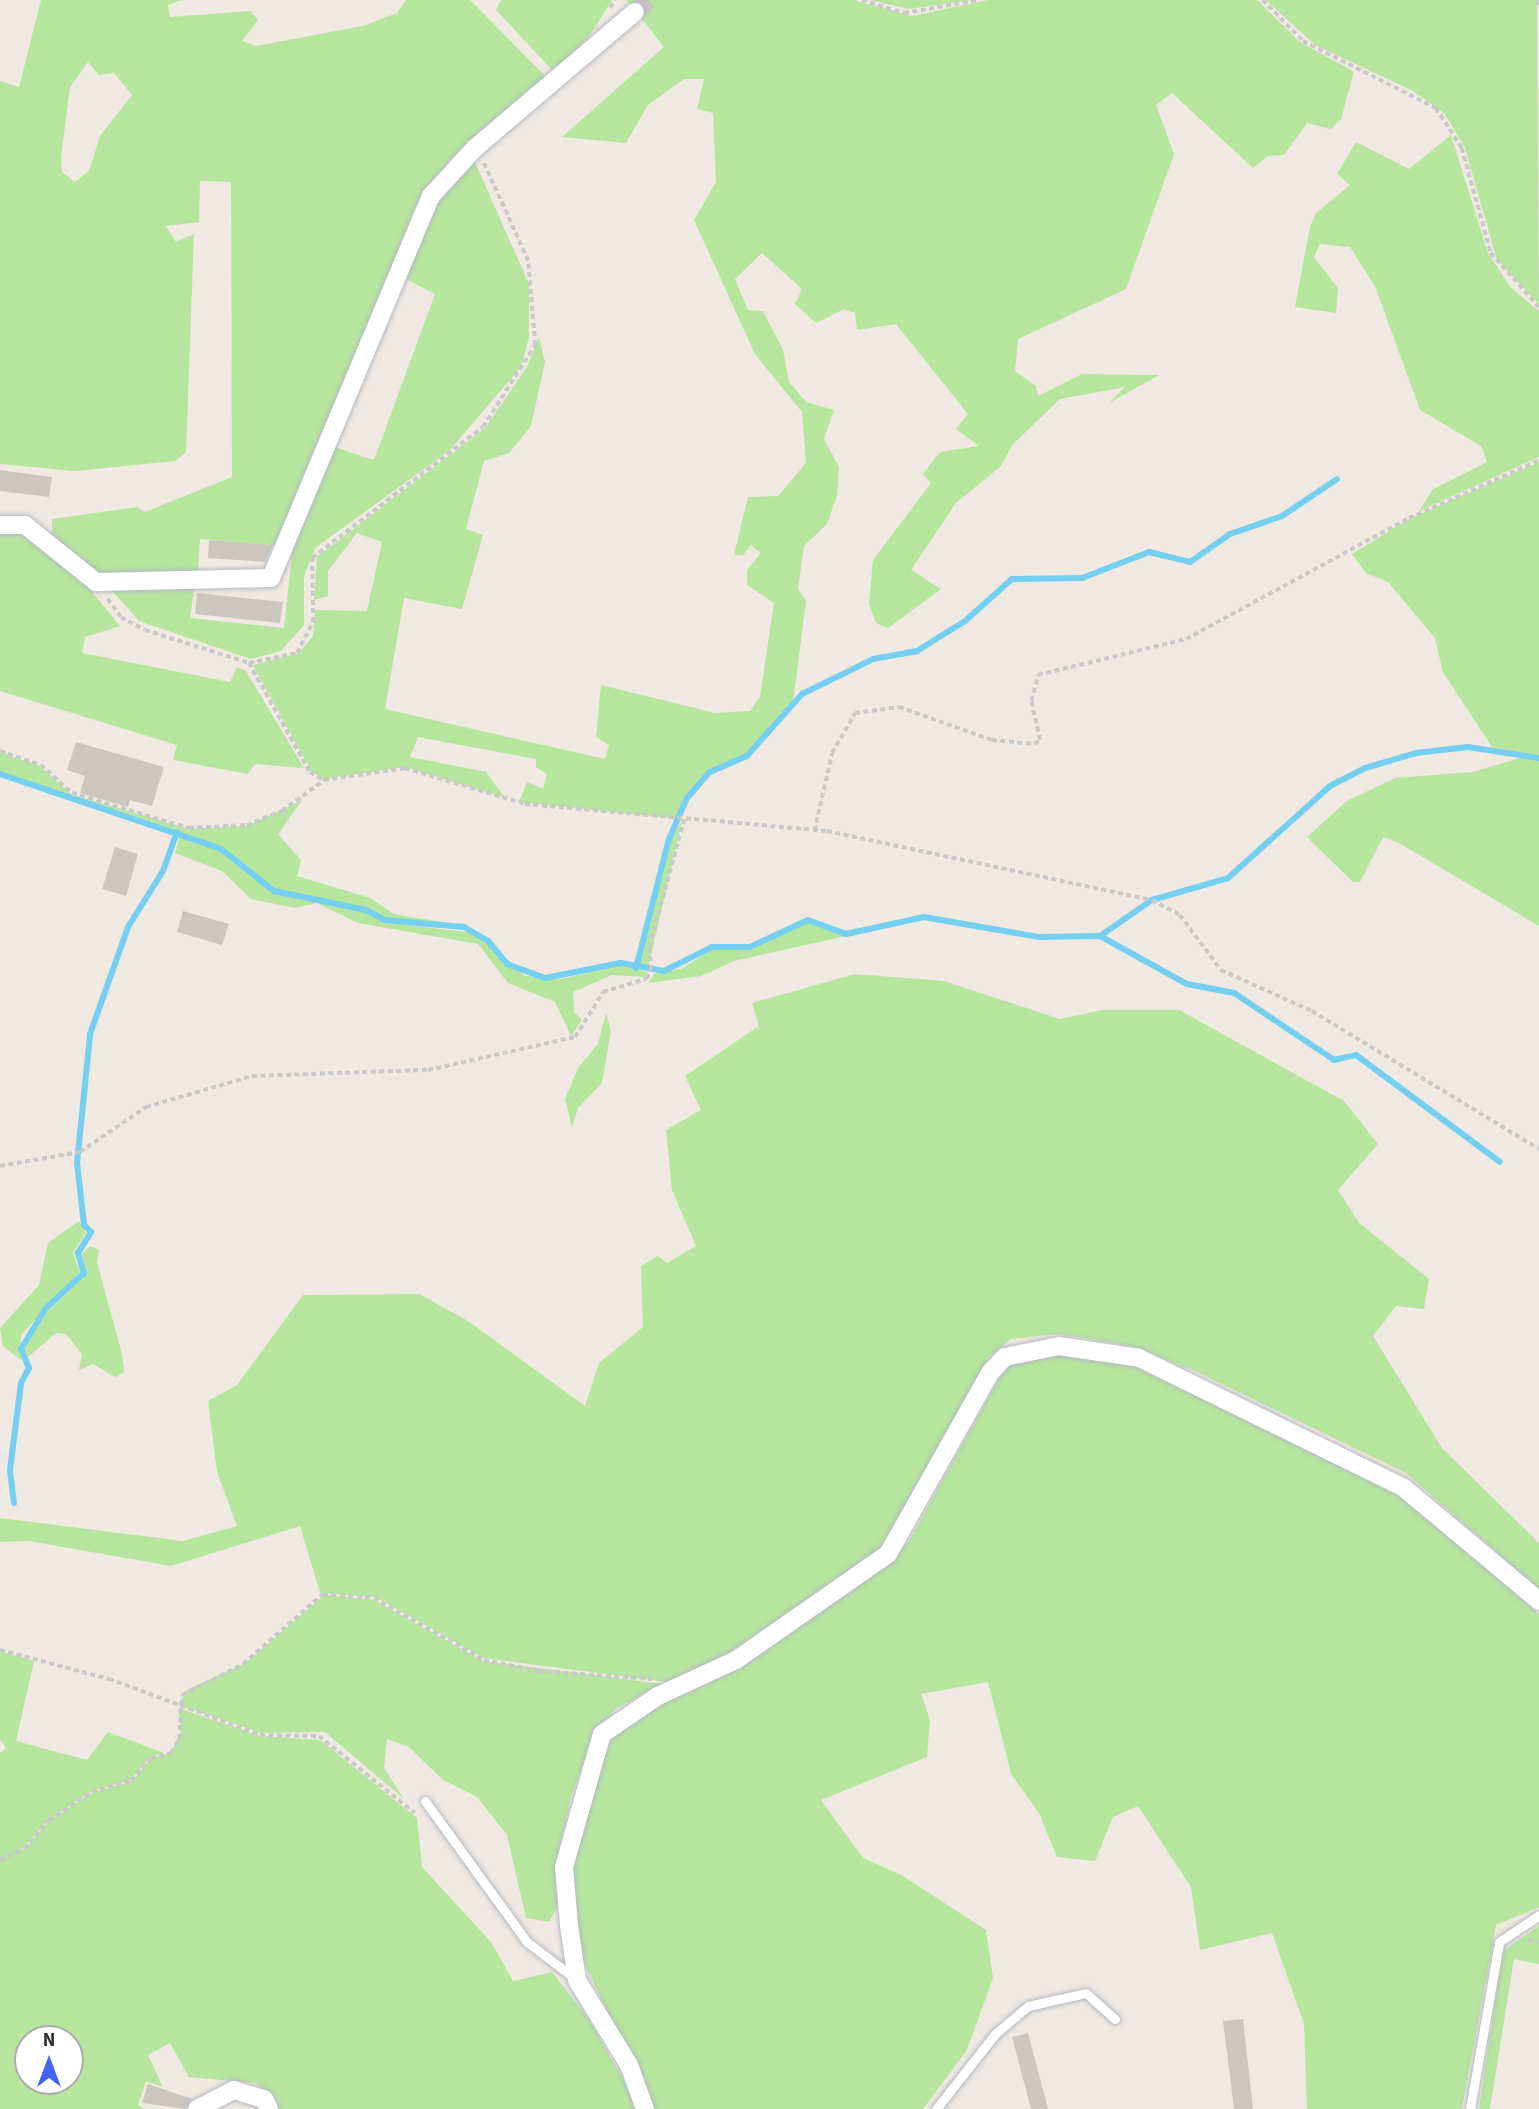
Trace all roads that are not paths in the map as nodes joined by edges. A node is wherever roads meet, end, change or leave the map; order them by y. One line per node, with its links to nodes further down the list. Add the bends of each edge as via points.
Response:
1 (635, 12): 2 (street, via 446,175 416,223 271,578 96,582 25,525)
2 (0, 525)
3 (1539, 1601): 6 (street, via 1442,1515 1371,1468 1139,1358 1059,1346 1022,1351 990,1373 888,1555 736,1660 615,1721 590,1764 564,1867)
4 (425, 1801): 6 (lane, via 527,1942)
5 (1539, 1915): 12 (lane, via 1499,1942)
6 (577, 1980): 10 (street, via 629,2065)
7 (1115, 2020): 11 (lane, via 1086,1993 1028,2006 995,2034)
8 (197, 2109): 9 (street, via 212,2096 246,2090)
9 (269, 2109)
10 (645, 2109)
11 (936, 2109)
12 (1470, 2109)

